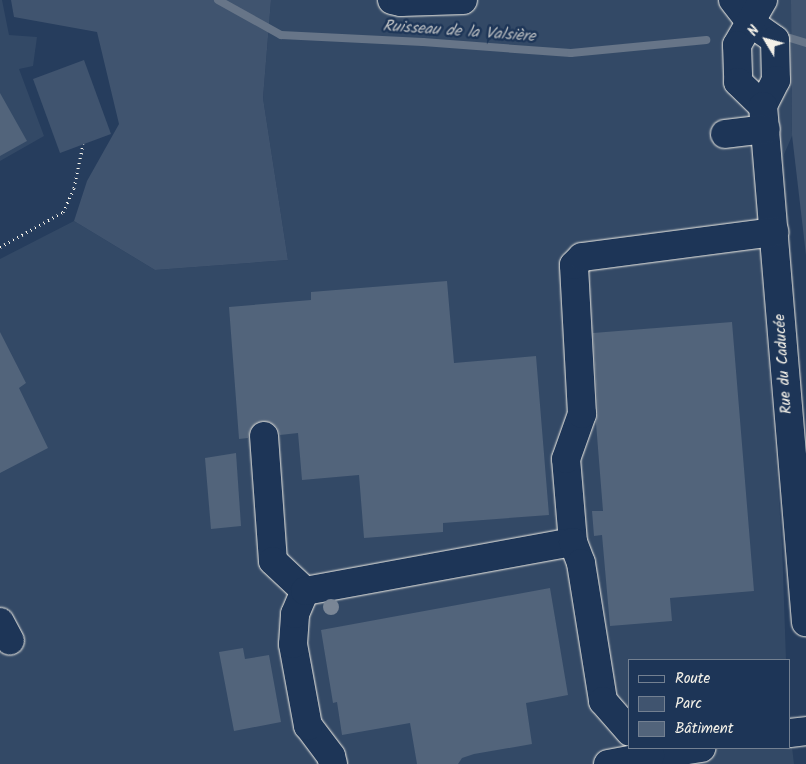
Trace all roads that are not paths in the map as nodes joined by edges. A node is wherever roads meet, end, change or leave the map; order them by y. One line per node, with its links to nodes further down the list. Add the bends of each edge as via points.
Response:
1 (392, 0): 2 (street)
2 (462, 0)
3 (733, 0): 4 (street)
4 (757, 12): 5 (street, via 775,40 776,80); 5 (street, via 737,45 738,82)
5 (765, 118): 6 (street); 7 (street, Rue du Caducée)
6 (725, 134)
7 (774, 232): 9 (street, via 582,257 574,265 582,414 566,459); 11 (street, Rue du Caducée)
8 (264, 436): 10 (street, via 273,562)
9 (573, 542): 10 (street); 12 (street, via 581,563 603,701)
10 (305, 591): 17 (street, via 295,614 293,644 308,726 331,756)
11 (806, 622)
12 (628, 730)
13 (806, 731): 14 (street)
14 (791, 733)
15 (687, 749): 16 (street)
16 (646, 752): 18 (street)
17 (333, 764)
18 (608, 764)

